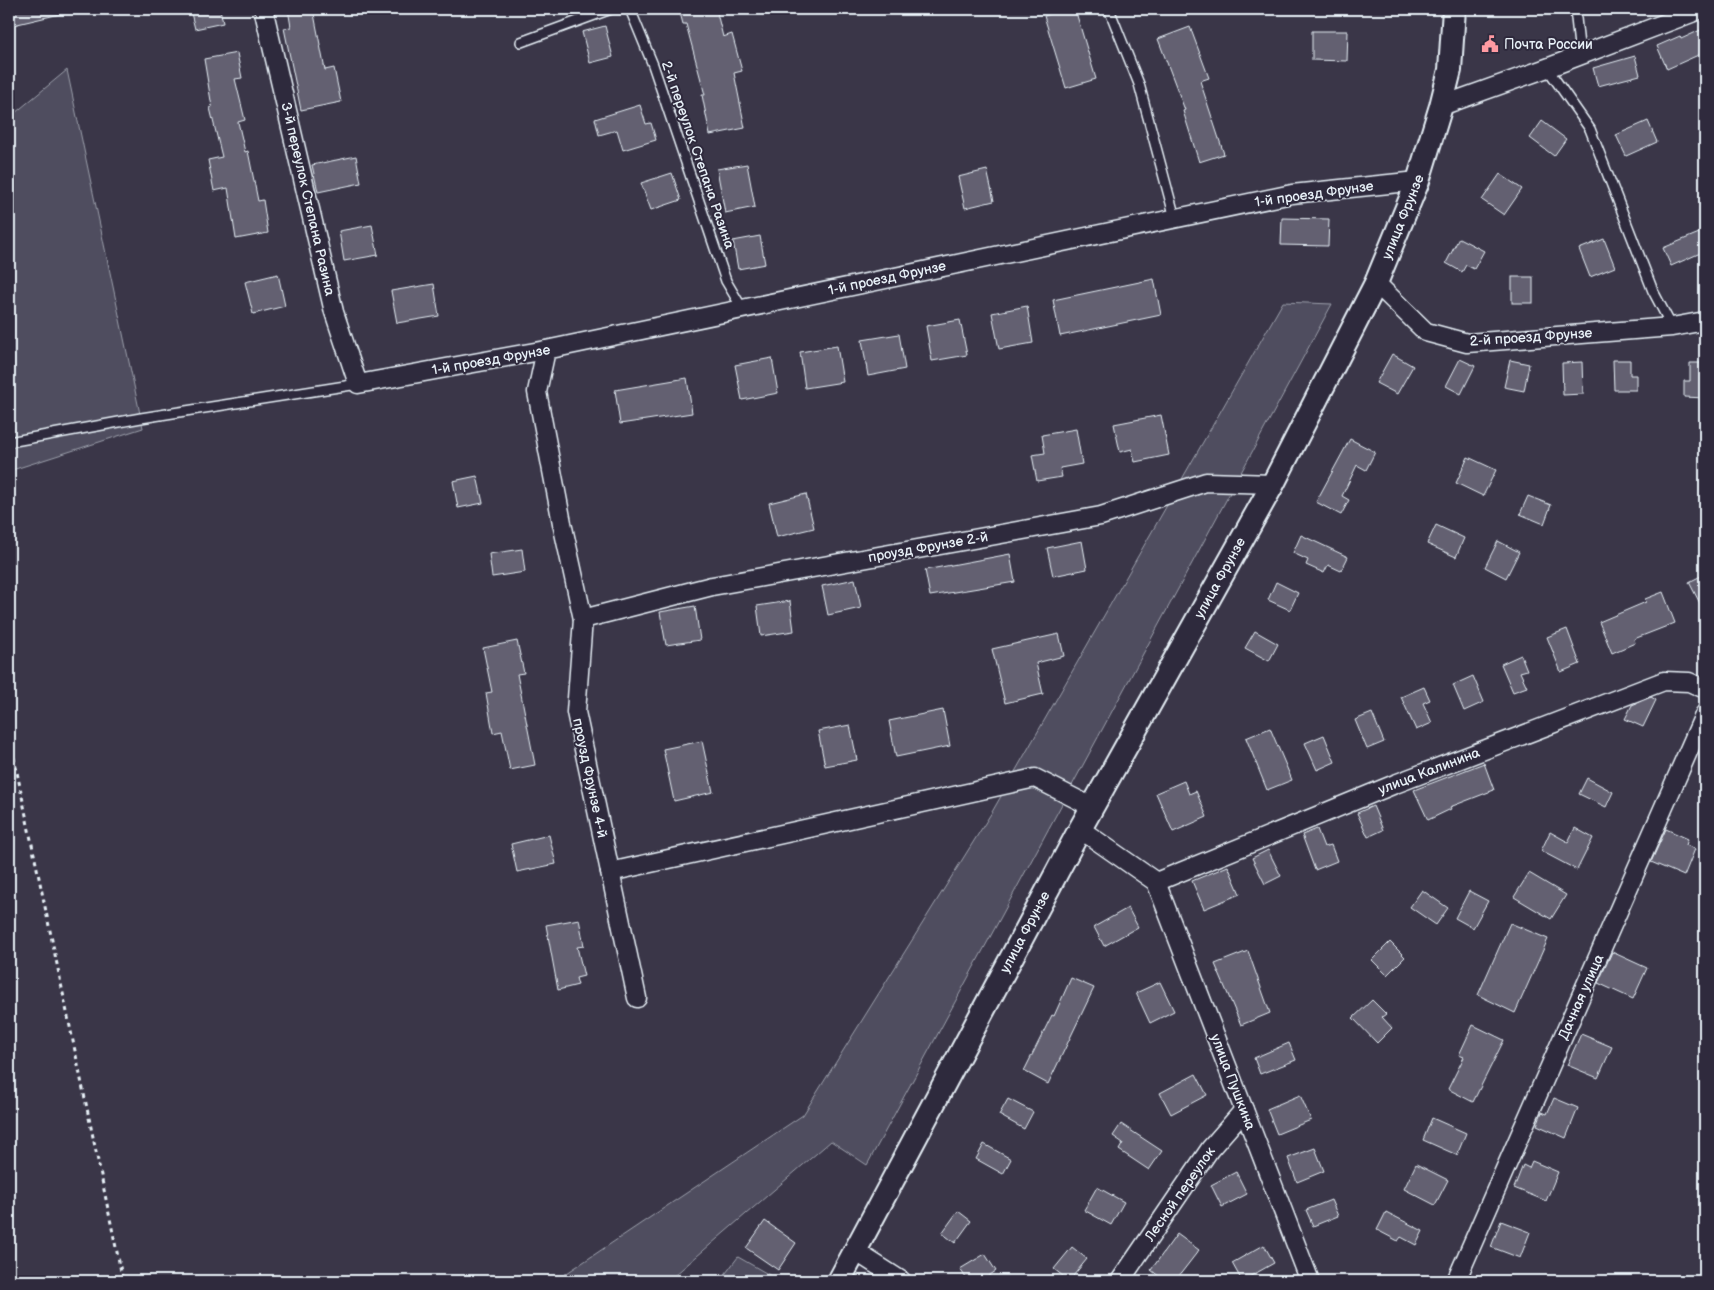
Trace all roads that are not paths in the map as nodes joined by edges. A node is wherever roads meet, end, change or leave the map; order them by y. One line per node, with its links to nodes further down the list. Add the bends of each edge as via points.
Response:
1 (611, 9): 8 (lane)
2 (630, 9): 15 (lane, 2-й переулок Степана Разина, via 653,65 726,281)
3 (1109, 9): 13 (lane, via 1140,84)
4 (1454, 9): 11 (street, улица Фрунзе, via 1450,70)
5 (1575, 9): 9 (lane)
6 (1702, 9): 9 (street)
7 (264, 12): 19 (street, 3-й переулок Степана Разина, via 334,312)
8 (521, 42)
9 (1580, 55): 10 (street)
10 (1547, 68): 11 (street); 17 (lane, via 1590,129 1653,291)
11 (1441, 106): 12 (street, улица Фрунзе)
12 (1418, 181): 13 (street, 1-й проезд Фрунзе, via 1292,194); 14 (street, улица Фрунзе)
13 (1175, 218): 15 (street, 1-й проезд Фрунзе)
14 (1376, 283): 17 (street, 2-й проезд Фрунзе, via 1426,332 1468,343); 21 (street, улица Фрунзе)
15 (742, 308): 18 (street, 1-й проезд Фрунзе)
16 (1705, 321): 17 (street, 2-й проезд Фрунзе)
17 (1672, 327)
18 (546, 350): 19 (street, 1-й проезд Фрунзе); 22 (street, проузд Фрунзе 4-й, via 537,392)
19 (358, 384): 20 (lane)
20 (9, 442)
21 (1273, 484): 22 (street, проузд Фрунзе 2-й, via 1206,482 1101,516 712,586); 25 (street, улица Фрунзе)
22 (583, 619): 27 (street, проузд Фрунзе 4-й, via 576,712)
23 (1705, 689): 28 (street, улица Калинина, via 1689,682 1664,682 1395,784)
24 (1705, 712): 36 (street, Дачная улица)
25 (1092, 807): 26 (street, улица Фрунзе); 27 (street, via 1035,778)
26 (1080, 829): 28 (street); 31 (street, улица Фрунзе)
27 (610, 872): 29 (street, проузд Фрунзе 4-й)
28 (1156, 882): 30 (street, улица Пушкина)
29 (637, 998)
30 (1244, 1110): 34 (street, Лесной переулок, via 1210,1148); 35 (street, улица Пушкина)
31 (855, 1251): 32 (street, улица Фрунзе); 33 (street)
32 (839, 1281)
33 (902, 1281)
34 (1120, 1281)
35 (1310, 1281)
36 (1456, 1281)

